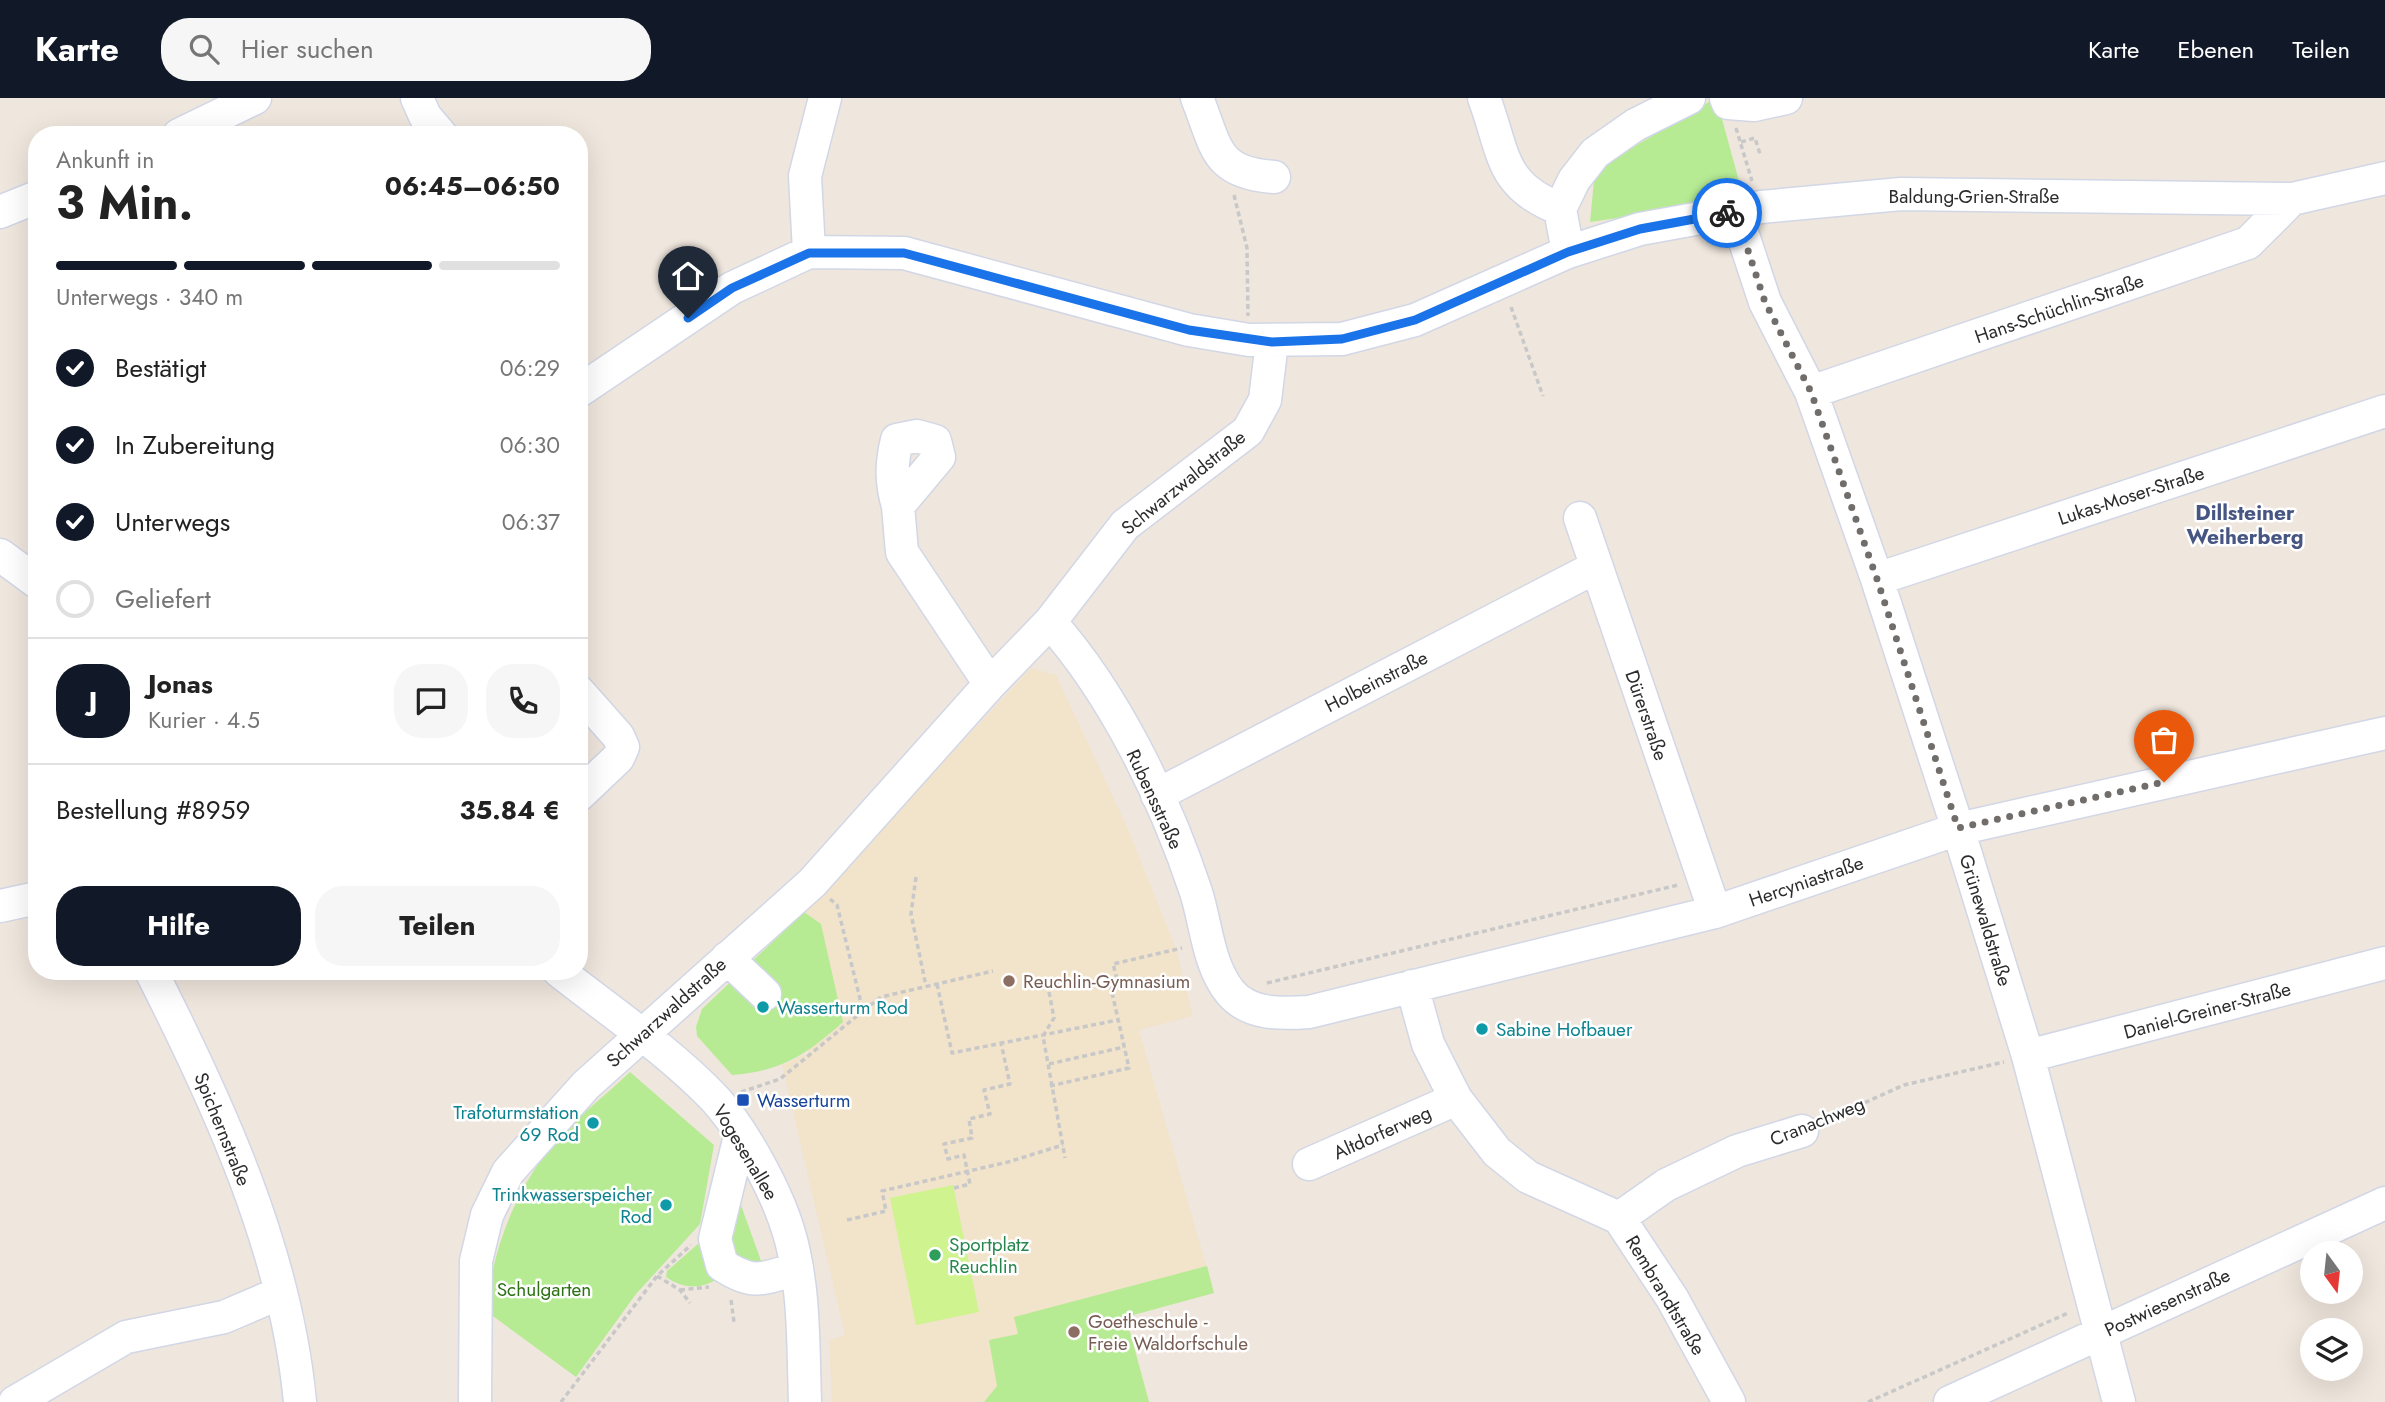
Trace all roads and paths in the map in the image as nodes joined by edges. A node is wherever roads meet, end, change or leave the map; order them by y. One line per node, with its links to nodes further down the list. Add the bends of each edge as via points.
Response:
1 (417, 98): 10 (street)
2 (825, 98): 23 (street, via 805,176)
3 (1197, 98): 13 (street, via 1223,160 1247,175)
4 (1485, 98): 19 (street, via 1513,180 1538,201)
5 (1689, 98): 19 (street, via 1634,125 1595,153)
6 (1786, 98): 8 (street, via 1754,105 1728,103)
7 (250, 99): 9 (street)
8 (1731, 112): 11 (path)
9 (196, 126)
10 (433, 126)
11 (1741, 142): 12 (path, via 1755,138); 15 (path)
12 (1760, 154)
13 (1274, 177)
14 (2385, 178): 17 (street, Baldung-Grien-Straße)
15 (1754, 186)
16 (1234, 196): 25 (path, via 1247,248)
17 (2292, 199): 20 (street, Baldung-Grien-Straße, via 1902,194); 27 (street, Hans-Schüchlin-Straße, via 2248,243)
18 (28, 201): 21 (street)
19 (1560, 209): 22 (street)
20 (1735, 211): 22 (street, Baldung-Grien-Straße, via 1640,229); 27 (street, Grünewaldstraße, via 1765,302)
21 (0, 212)
22 (1568, 252): 25 (street, via 1415,320 1342,339)
23 (809, 253): 25 (street, via 904,253 1189,330); 26 (street, via 732,288)
24 (1508, 299): 28 (path)
25 (1260, 341): 36 (street, Schwarzwaldstraße, via 1265,400 1248,431 1125,525)
26 (588, 385)
27 (1811, 392): 35 (street, Grünewaldstraße)
28 (1543, 396)
29 (2385, 411): 35 (street, Lukas-Moser-Straße)
30 (898, 506): 37 (street, via 902,552)
31 (1580, 518): 33 (street, Dürerstraße)
32 (0, 555): 34 (street)
33 (1596, 567): 41 (street, Holbeinstraße); 44 (street, Dürerstraße)
34 (28, 575)
35 (1877, 579): 42 (street, Grünewaldstraße)
36 (1050, 622): 37 (street, Schwarzwaldstraße); 41 (street, Rubensstraße, via 1106,698)
37 (989, 684): 45 (street, Schwarzwaldstraße)
38 (588, 702): 40 (street, via 623,747 618,758)
39 (2385, 733): 42 (street, Hercyniastraße)
40 (588, 786)
41 (1157, 795): 49 (street, Rubensstraße, via 1196,891)
42 (1958, 828): 48 (street, Hercyniastraße); 67 (street, Grünewaldstraße)
43 (916, 877): 56 (path, via 911,915)
44 (1704, 879): 48 (street, Dürerstraße); 59 (path)
45 (812, 883): 50 (street, Schwarzwaldstraße); 61 (path, via 837,905)
46 (28, 900): 47 (street)
47 (0, 906)
48 (1715, 912): 57 (street, Hercyniastraße)
49 (1210, 942): 59 (street, Rubensstraße, via 1219,974); 62 (path, via 1113,964 1119,986 1111,988)
50 (727, 958): 60 (street); 63 (street, Schwarzwaldstraße)
51 (2385, 963): 67 (street, Daniel-Greiner-Straße)
52 (993, 971): 55 (path)
53 (156, 980): 85 (street, Spichernstraße, via 227,1135)
54 (571, 980): 63 (street, Vogesenallee)
55 (937, 984): 56 (path); 65 (path, via 953,1054)
56 (926, 986): 61 (path, via 881,997)
57 (1412, 986): 59 (street, Hercyniastraße, via 1284,1014 1260,1011); 70 (street, Rembrandtstraße, via 1428,1044)
58 (1049, 992): 64 (path, via 1054,1018)
59 (1230, 992)
60 (765, 994)
61 (863, 1012): 71 (path, via 780,1079)
62 (1118, 1020): 64 (path); 66 (path)
63 (640, 1033): 71 (street, Vogesenallee); 93 (street, Schwarzwaldstraße, via 508,1172 487,1215 476,1261)
64 (1043, 1036): 65 (path); 68 (path)
65 (1001, 1042): 77 (path, via 1010,1084 984,1090 990,1114 968,1119 972,1138 944,1144 948,1159 964,1155)
66 (1124, 1046): 68 (path); 69 (path, via 1129,1068)
67 (2028, 1056): 72 (path, Cranachweg, via 1904,1085); 88 (street, Grünewaldstraße)
68 (1049, 1063): 69 (path)
69 (1050, 1086): 74 (path)
70 (1456, 1099): 76 (street, Altdorferweg); 80 (street, Rembrandtstraße, via 1497,1152 1528,1177)
71 (715, 1100): 73 (street, Vogesenallee)
72 (1802, 1131): 80 (street, Cranachweg, via 1737,1152 1666,1185)
73 (740, 1136): 82 (street); 83 (street, Vogesenallee, via 773,1193)
74 (1063, 1145): 75 (path); 77 (path)
75 (1065, 1158)
76 (1309, 1164)
77 (968, 1171): 78 (path, via 970,1184); 81 (path, via 882,1191 886,1211)
78 (954, 1188)
79 (2385, 1203): 90 (street, Postwiesenstraße)
80 (1619, 1219): 96 (street, Rembrandtstraße, via 1672,1298)
81 (847, 1220)
82 (718, 1222): 83 (street, via 715,1239 722,1265 742,1278 759,1279); 84 (path)
83 (797, 1268): 95 (street, Vogesenallee)
84 (657, 1276): 87 (path, via 680,1290); 94 (path)
85 (281, 1293): 91 (street, via 224,1317 126,1337); 92 (street, Spichernstraße)
86 (730, 1297): 89 (path)
87 (690, 1303)
88 (2092, 1303): 90 (street, Grünewaldstraße); 97 (path)
89 (734, 1322)
90 (2101, 1334): 98 (street, Postwiesenstraße); 99 (street, Grünewaldstraße)
91 (15, 1402)
92 (300, 1402)
93 (475, 1402)
94 (561, 1402)
95 (805, 1402)
96 (1729, 1402)
97 (1868, 1402)
98 (1950, 1402)
99 (2119, 1402)

